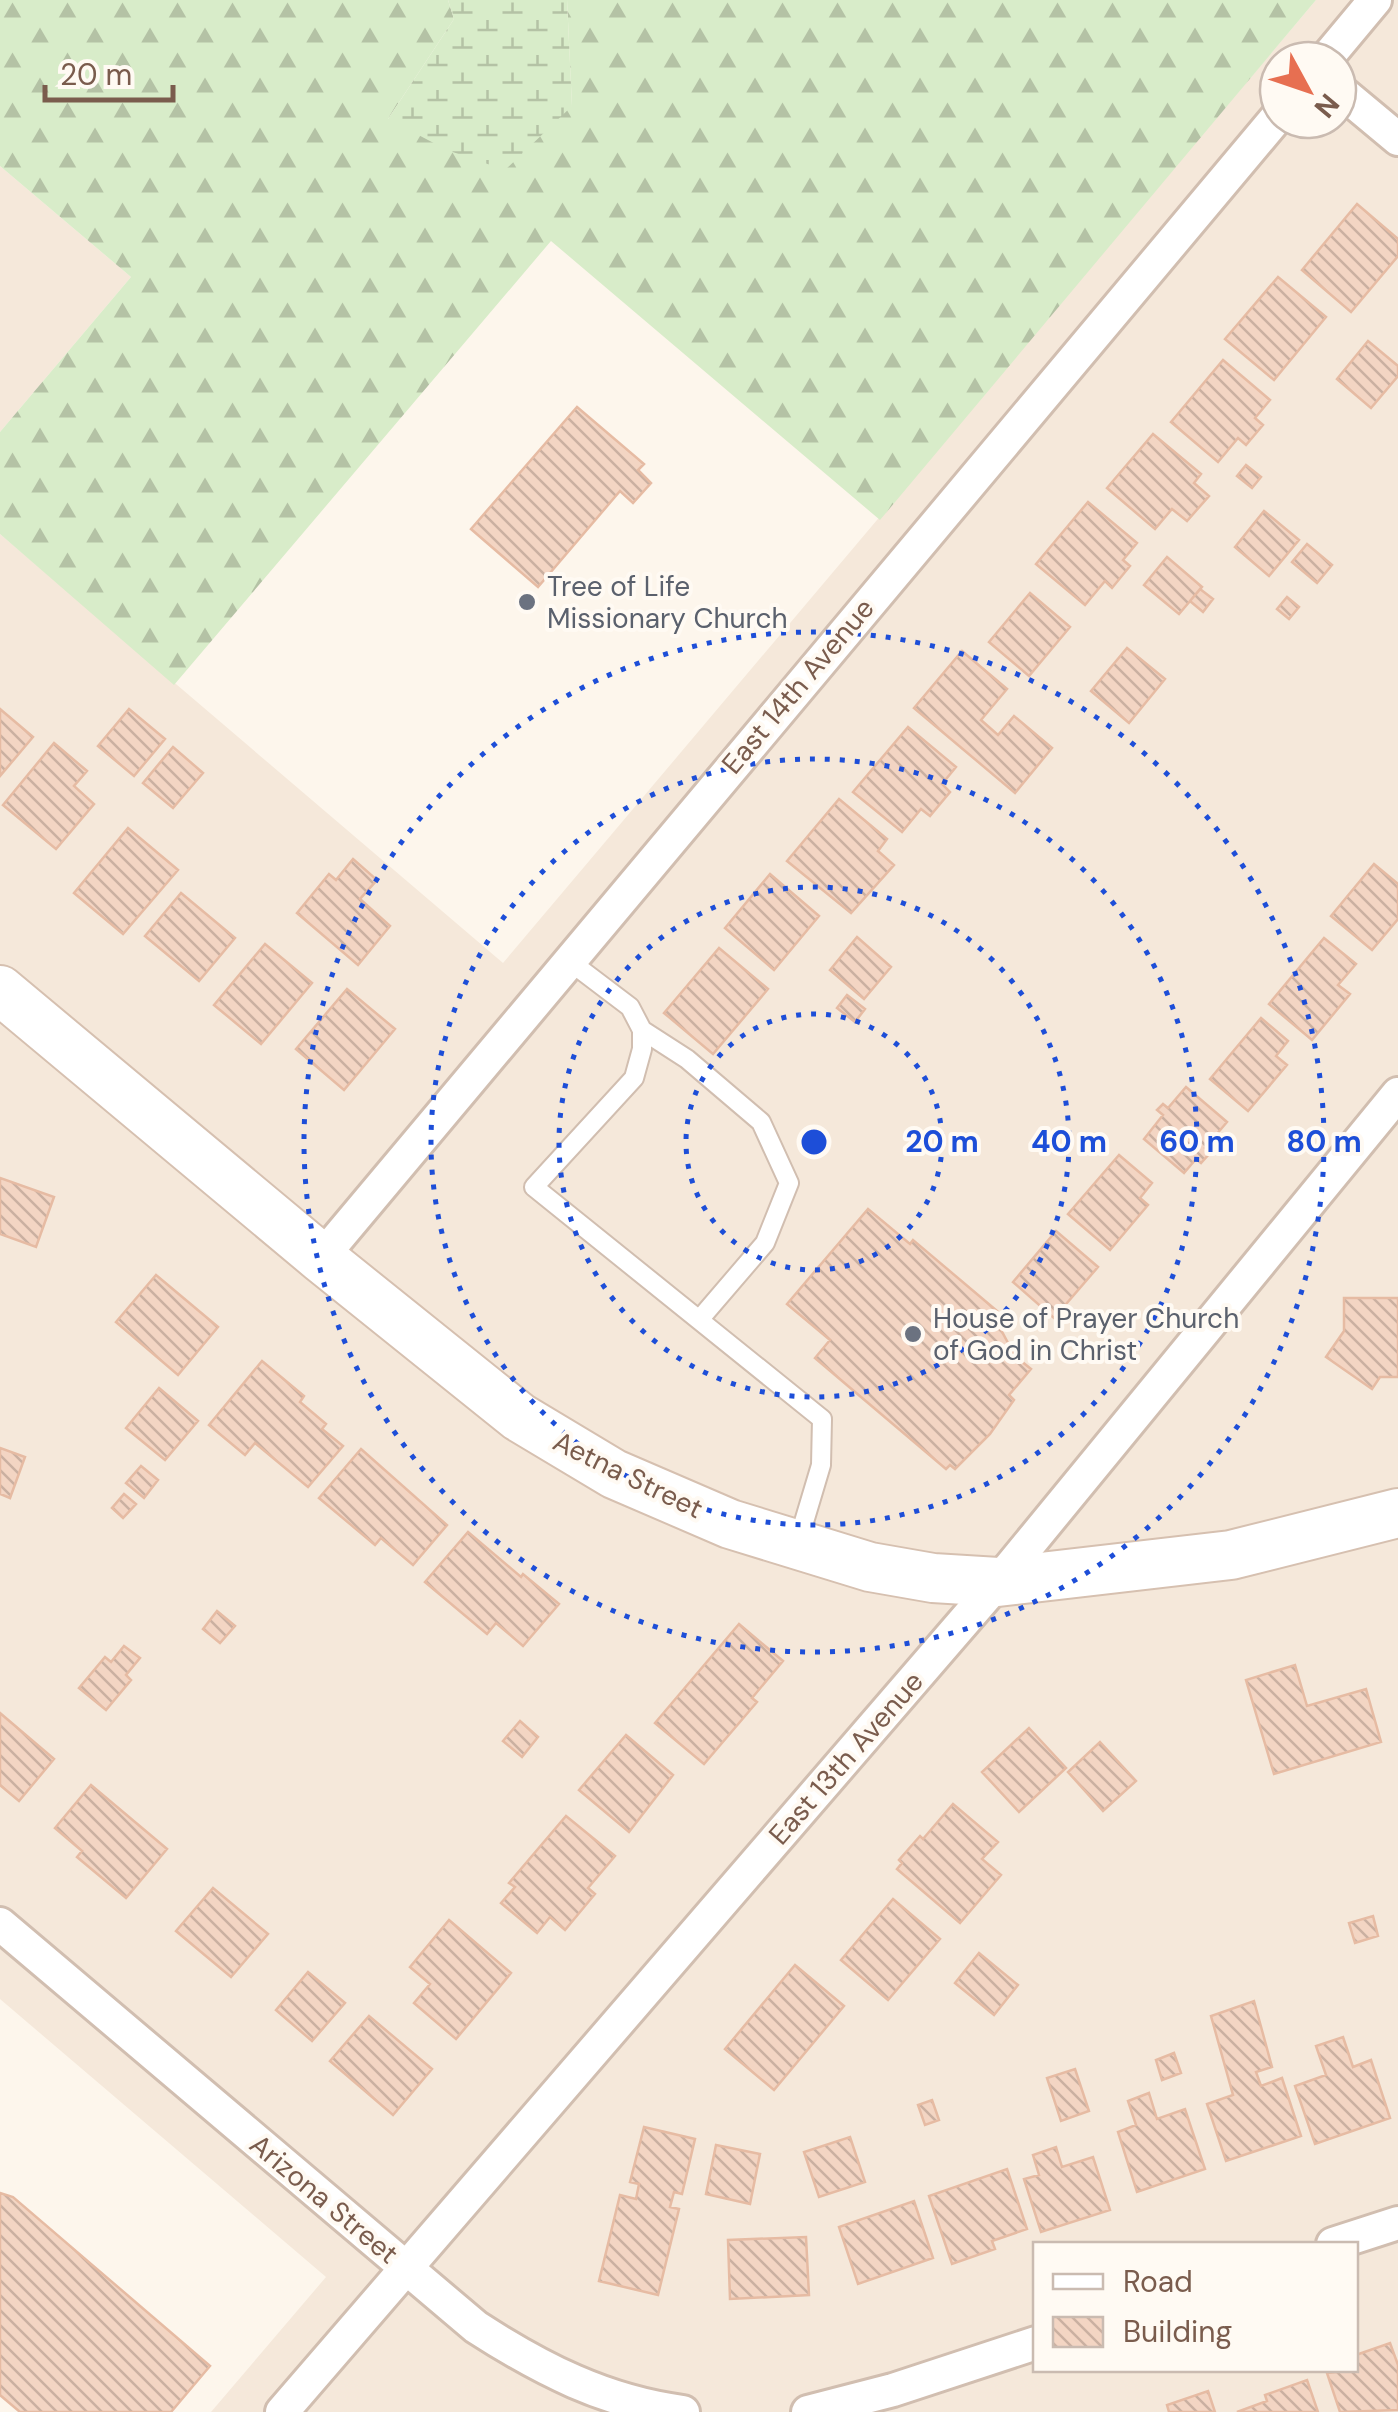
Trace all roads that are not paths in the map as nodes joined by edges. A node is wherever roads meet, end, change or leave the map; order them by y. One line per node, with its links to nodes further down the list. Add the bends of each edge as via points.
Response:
1 (1375, 0): 2 (street)
2 (1342, 40)
3 (1358, 106): 4 (street)
4 (1398, 139)
5 (1258, 140): 6 (street, East 14th Avenue)
6 (568, 960): 8 (lane, via 630,1007); 10 (street, East 14th Avenue)
7 (0, 990): 10 (street, Aetna Street)
8 (642, 1030): 11 (lane, via 687,1058 761,1122 790,1183 765,1243); 11 (lane, via 634,1078 534,1186)
9 (1398, 1094): 14 (street, East 13th Avenue)
10 (321, 1258): 13 (street, Aetna Street, via 557,1442 650,1492)
11 (698, 1320): 13 (lane, via 822,1419 821,1465)
12 (1398, 1513): 14 (street, Aetna Street, via 1231,1555)
13 (796, 1547): 14 (street, Aetna Street, via 933,1578)
14 (998, 1582): 18 (street, East 13th Avenue)
15 (0, 1924): 18 (street, Arizona Street)
16 (1398, 2223): 17 (street)
17 (1340, 2242)
18 (406, 2269): 21 (street, East 13th Avenue); 22 (street, Arizona Street, via 530,2362 632,2404)
19 (1033, 2343): 20 (street)
20 (895, 2401): 23 (street)
21 (282, 2412)
22 (683, 2412)
23 (808, 2412)

